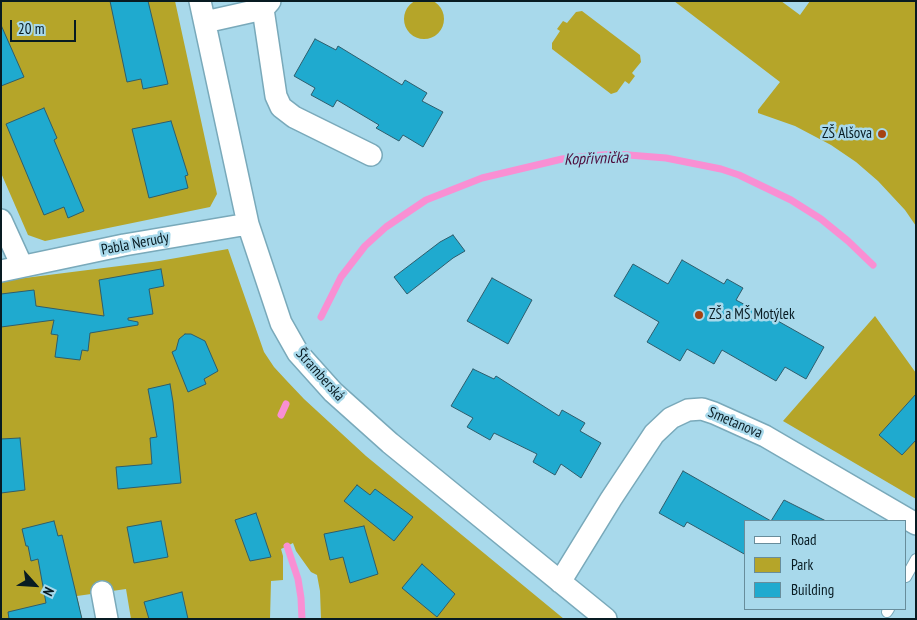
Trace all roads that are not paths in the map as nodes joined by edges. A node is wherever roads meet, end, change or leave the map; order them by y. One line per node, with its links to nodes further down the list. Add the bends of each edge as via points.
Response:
1 (200, 1): 3 (street, Štramberská)
2 (266, 5): 3 (street); 4 (street, via 276,96 281,107 294,117)
3 (205, 22): 6 (street, Štramberská)
4 (371, 155)
5 (1, 220): 7 (street)
6 (248, 224): 7 (street, Pabla Nerudy); 12 (street, Štramberská, via 281,323 298,353 333,392 390,443)
7 (22, 266): 8 (street, Pabla Nerudy)
8 (1, 272)
9 (916, 524): 12 (street, Smetanova, via 765,436 714,413 702,409 688,410 671,418 654,434)
10 (916, 558): 11 (lane)
11 (907, 575)
12 (560, 582): 15 (street, Štramberská)
13 (102, 592): 14 (street)
14 (108, 619)
15 (606, 619)

